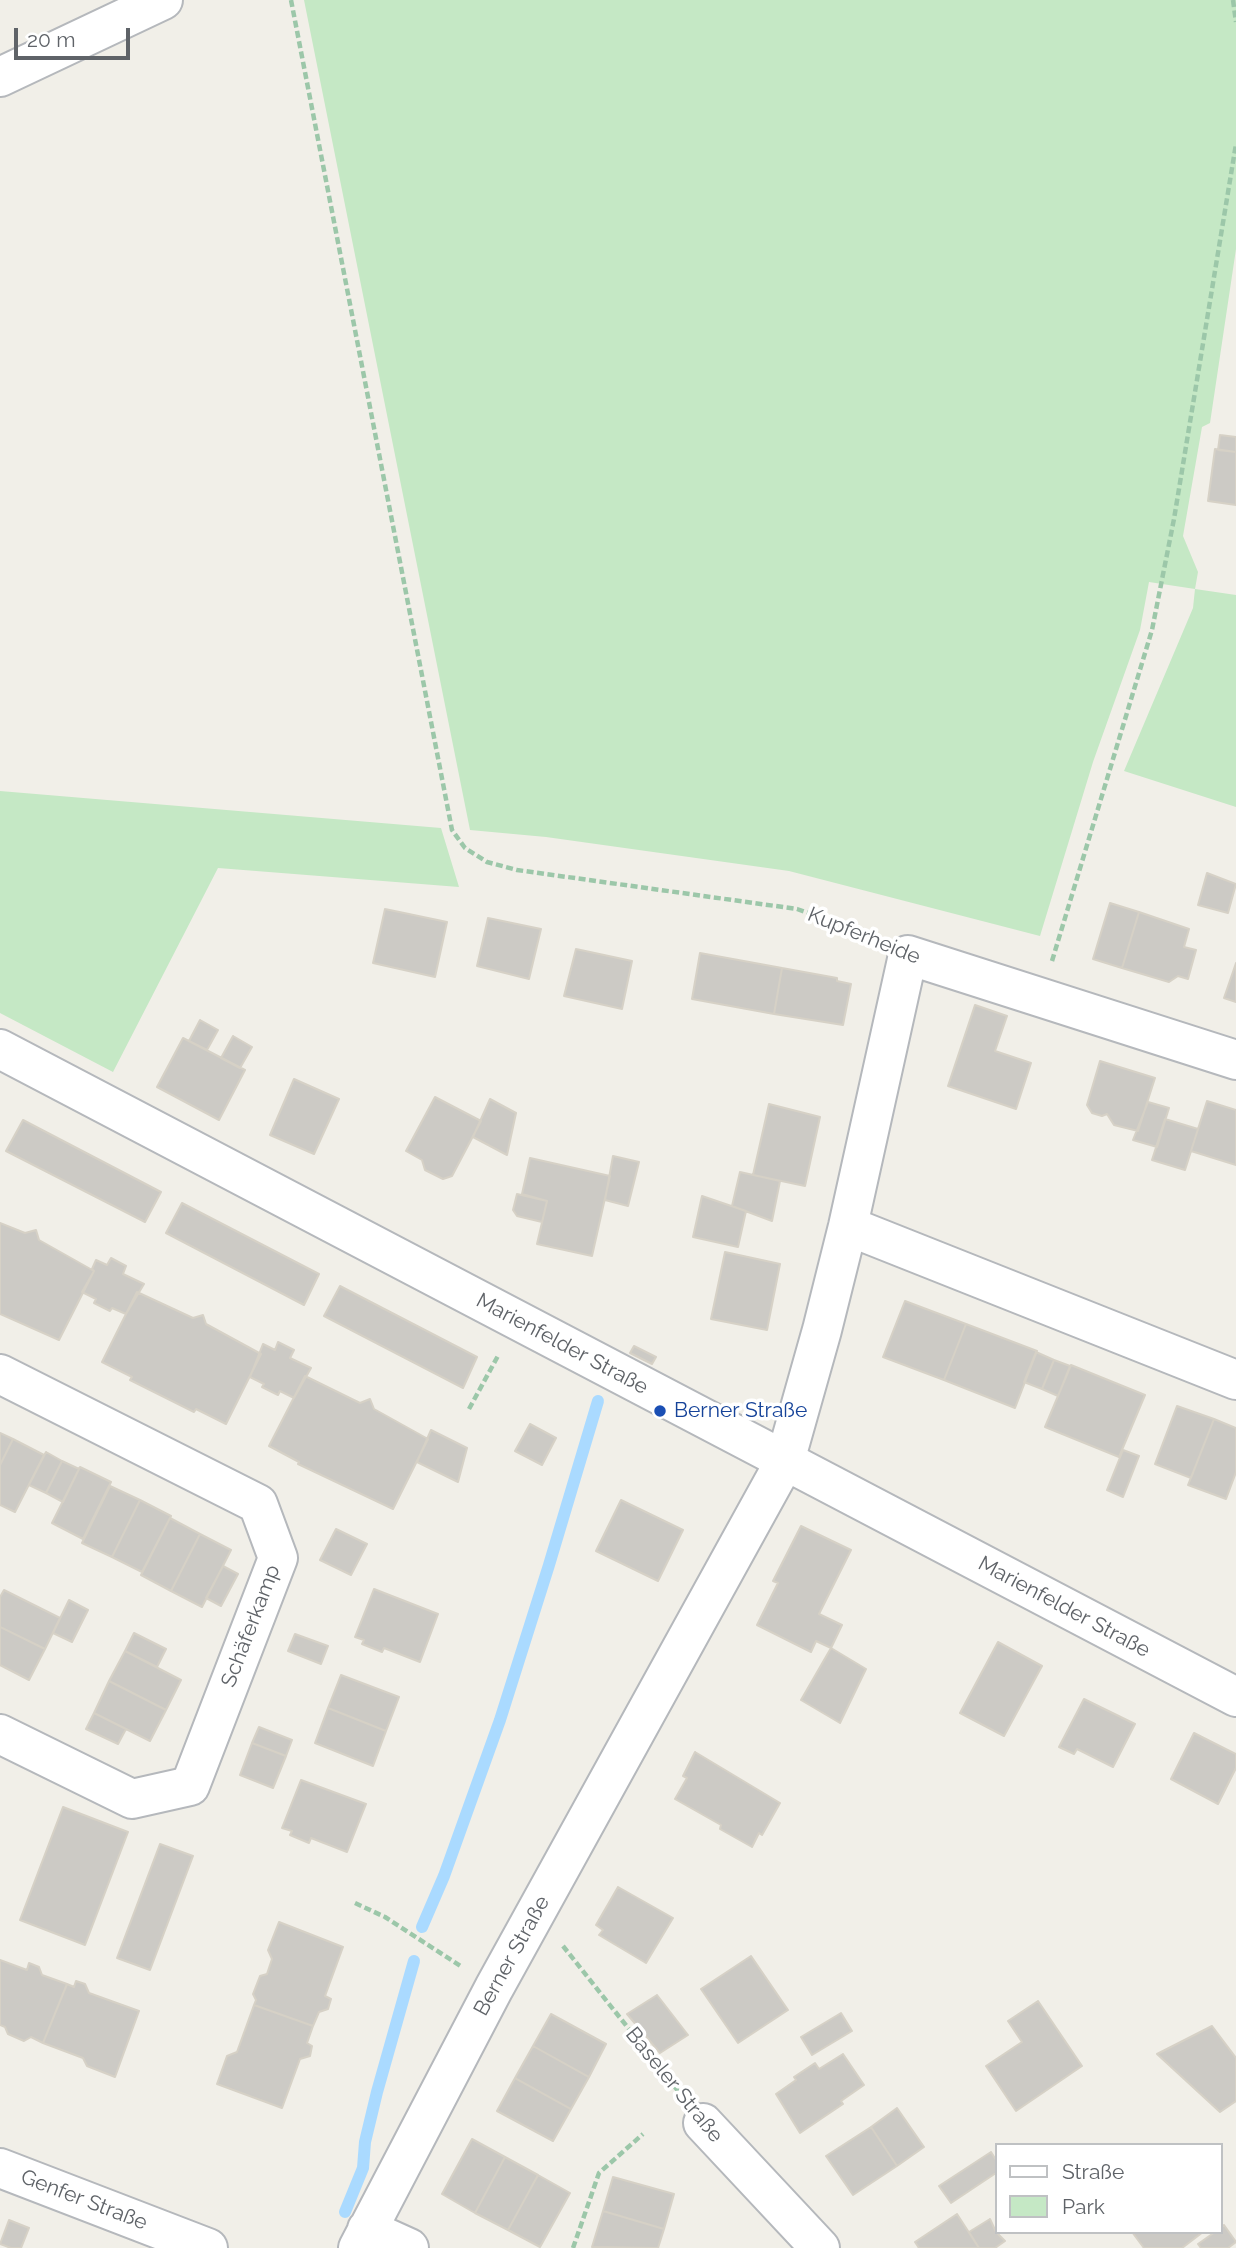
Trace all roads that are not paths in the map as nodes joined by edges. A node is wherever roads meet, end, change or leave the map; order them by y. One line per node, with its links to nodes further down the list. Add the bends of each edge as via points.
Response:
1 (163, 0): 2 (street)
2 (0, 77)
3 (908, 955): 5 (street, Kupferheide); 6 (street, Berner Straße)
4 (0, 1049): 9 (street, Marienfelder Straße)
5 (1236, 1060)
6 (848, 1226): 8 (street); 9 (street, Berner Straße)
7 (0, 1374): 11 (street, Schäferkamp, via 258,1504 278,1558 190,1786 132,1799)
8 (1236, 1380)
9 (785, 1461): 10 (street, Marienfelder Straße); 14 (street, Berner Straße, via 494,1988)
10 (1236, 1697)
11 (0, 1734)
12 (703, 2123): 17 (street, Baseler Straße)
13 (0, 2168): 15 (street, Genfer Straße)
14 (362, 2238): 16 (street)
15 (208, 2248)
16 (409, 2248)
17 (820, 2248)

